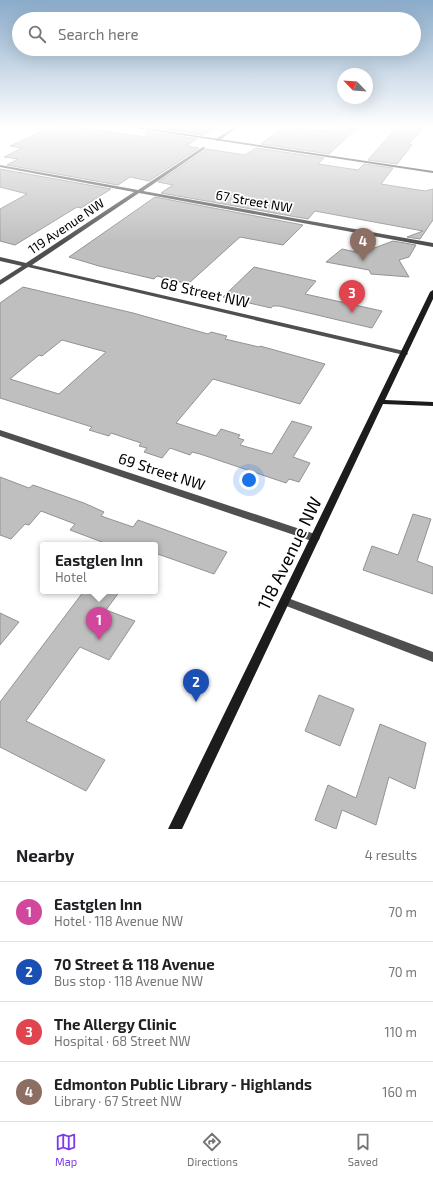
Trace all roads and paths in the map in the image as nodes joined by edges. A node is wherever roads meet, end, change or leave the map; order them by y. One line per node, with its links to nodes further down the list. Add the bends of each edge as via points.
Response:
1 (0, 166): 5 (street, 67 Street NW)
2 (177, 166): 5 (street, 119 Avenue NW)
3 (390, 166): 4 (main road)
4 (433, 172)
5 (138, 191): 6 (street, 67 Street NW); 8 (street, 119 Avenue NW)
6 (433, 245)
7 (0, 259): 8 (street, 68 Street NW)
8 (26, 266): 9 (street, 119 Avenue NW); 11 (street, 68 Street NW)
9 (0, 283)
10 (433, 292): 11 (main road, 118 Avenue NW)
11 (404, 352): 12 (main road, 118 Avenue NW)
12 (380, 402): 13 (main road); 15 (main road, 118 Avenue NW)
13 (433, 404)
14 (0, 433): 15 (street, 69 Street NW)
15 (315, 538): 16 (main road, 118 Avenue NW)
16 (285, 601): 17 (street); 18 (main road, 118 Avenue NW)
17 (433, 658)
18 (175, 829)

